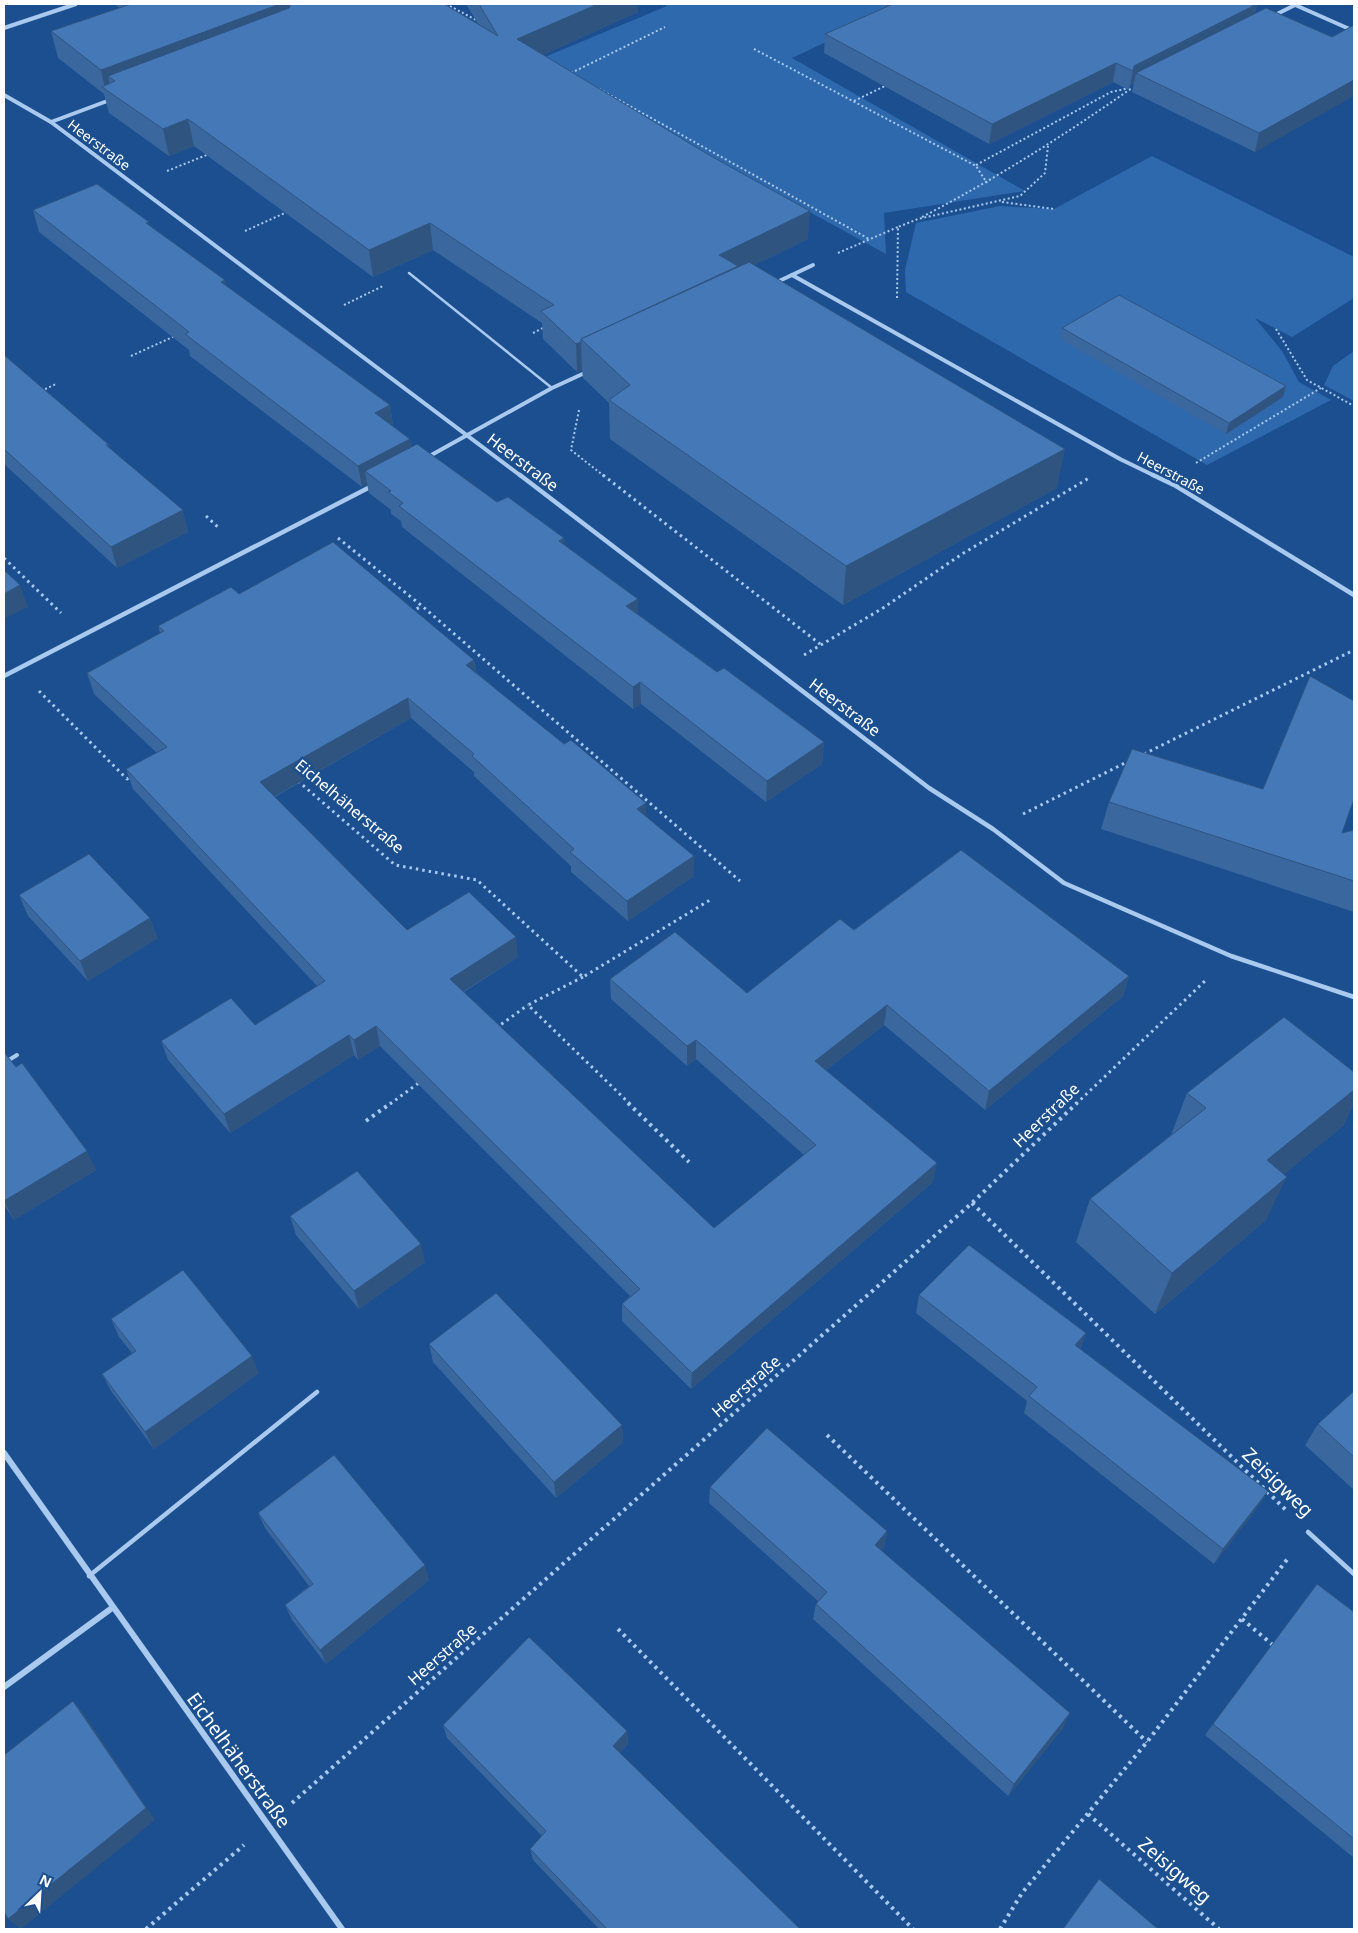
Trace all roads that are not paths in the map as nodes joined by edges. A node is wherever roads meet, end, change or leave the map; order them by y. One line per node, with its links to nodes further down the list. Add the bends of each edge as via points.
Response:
1 (76, 4): 4 (street)
2 (1294, 4): 3 (street); 5 (street)
3 (1271, 17)
4 (4, 28)
5 (1354, 31)
6 (4, 95): 8 (street, Heerstraße)
7 (116, 98): 8 (street, Heerstraße)
8 (51, 122): 15 (street, Heerstraße)
9 (813, 265): 11 (street)
10 (408, 273): 14 (lane)
11 (792, 275): 12 (street); 18 (street, Heerstraße, via 1120,460 1176,486)
12 (765, 287)
13 (597, 367): 14 (street, Heerstraße)
14 (552, 388): 15 (street, Heerstraße)
15 (469, 436): 16 (street); 20 (street, Heerstraße, via 929,788 993,829 1064,883 1231,956)
16 (416, 463)
17 (382, 481): 19 (street)
18 (1354, 595)
19 (4, 676)
20 (1354, 997)
21 (17, 1055): 22 (lane)
22 (4, 1063)
23 (317, 1392): 27 (lane)
24 (4, 1453): 27 (street, Eichelhäherstraße)
25 (1308, 1532): 26 (lane)
26 (1354, 1574)
27 (90, 1576): 28 (street, Eichelhäherstraße)
28 (112, 1608): 29 (street); 30 (street, Eichelhäherstraße)
29 (4, 1688)
30 (342, 1929)

